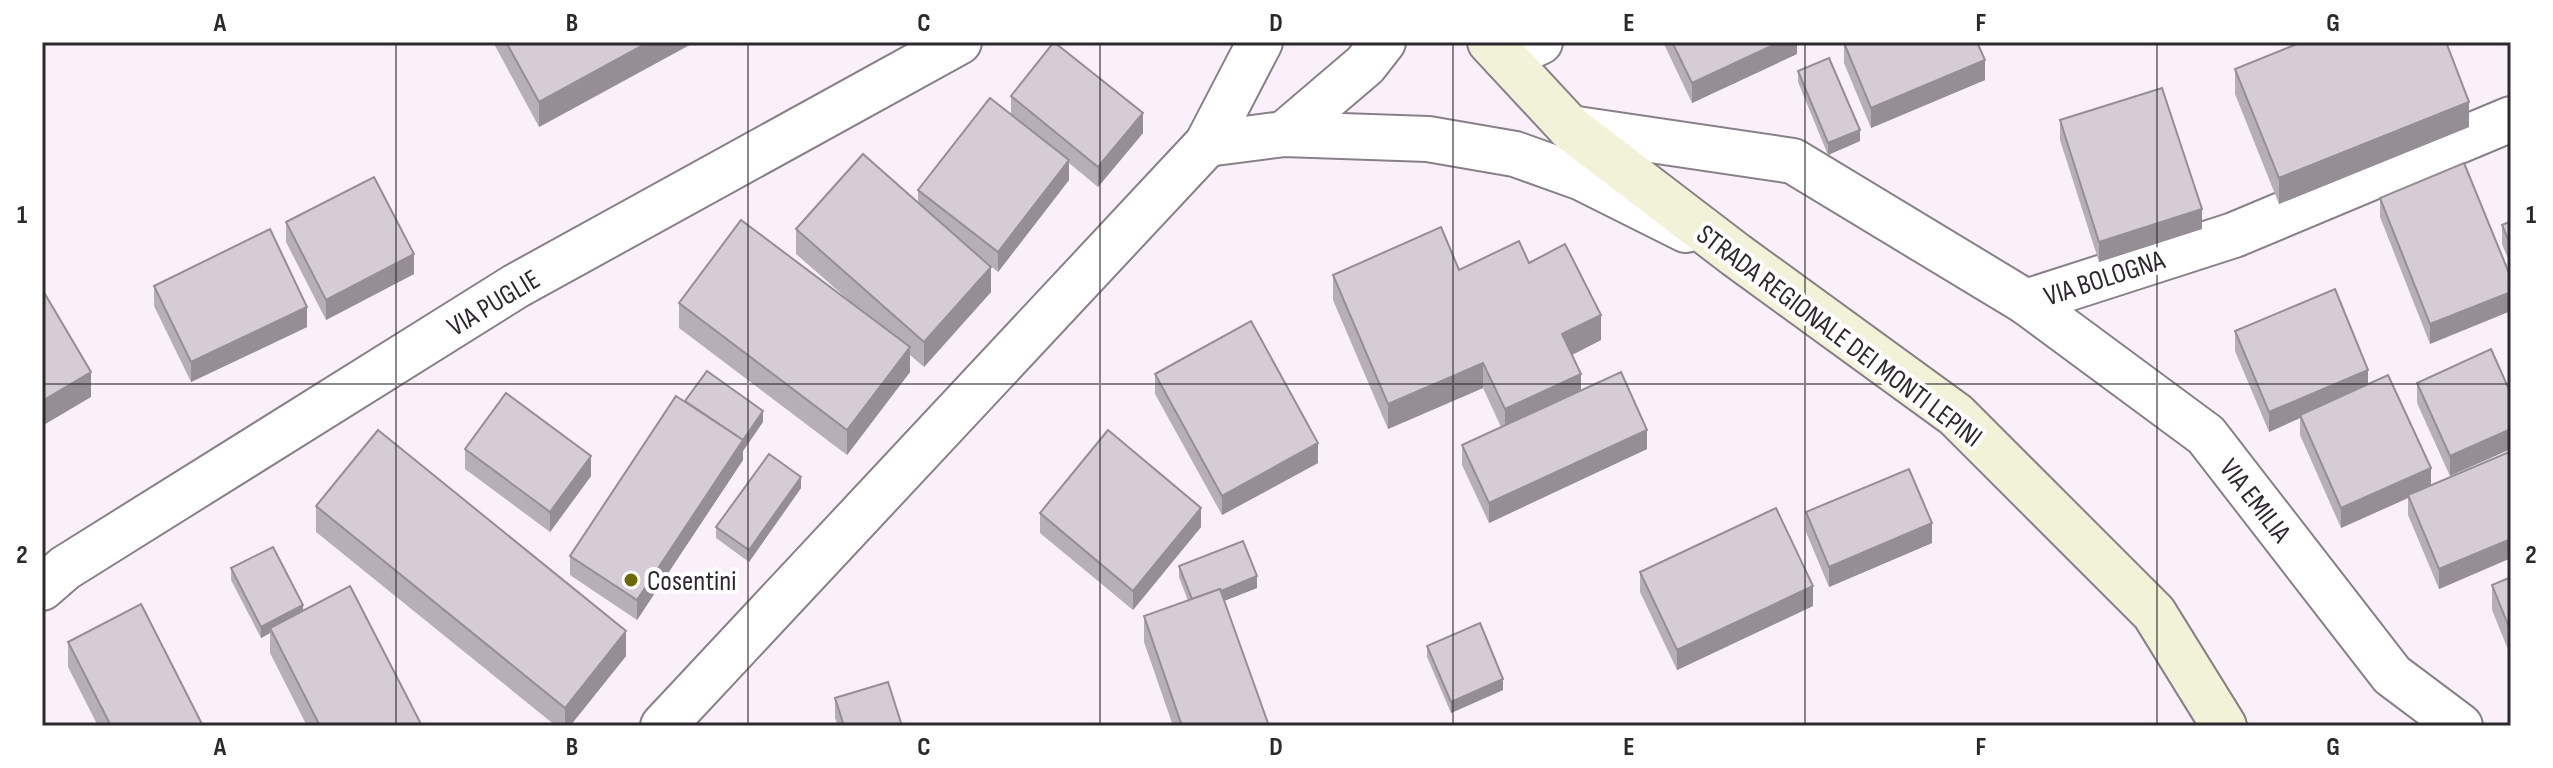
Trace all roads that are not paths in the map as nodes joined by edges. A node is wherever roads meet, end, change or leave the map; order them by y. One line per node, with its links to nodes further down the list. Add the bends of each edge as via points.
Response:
1 (959, 42): 11 (street, VIA PUGLIE, via 516,286 65,568)
2 (1383, 42): 7 (street, via 1365,65)
3 (1261, 44): 8 (street)
4 (1512, 47): 6 (street, STRADA REGIONALE DEI MONTI LEPINI)
5 (2511, 119): 10 (street, VIA BOLOGNA, via 2234,235)
6 (1570, 128): 9 (street, STRADA REGIONALE DEI MONTI LEPINI); 10 (street, VIA BOLOGNA, via 1793,161)
7 (1284, 134): 8 (street); 9 (street, via 1428,139 1515,154 1582,178)
8 (1207, 144): 12 (street)
9 (1736, 255): 13 (street, STRADA REGIONALE DEI MONTI LEPINI, via 1956,415 2154,613)
10 (2026, 302): 14 (street, VIA EMILIA, via 2206,435 2392,675)
11 (42, 588)
12 (663, 726)
13 (2224, 726)
14 (2460, 726)

